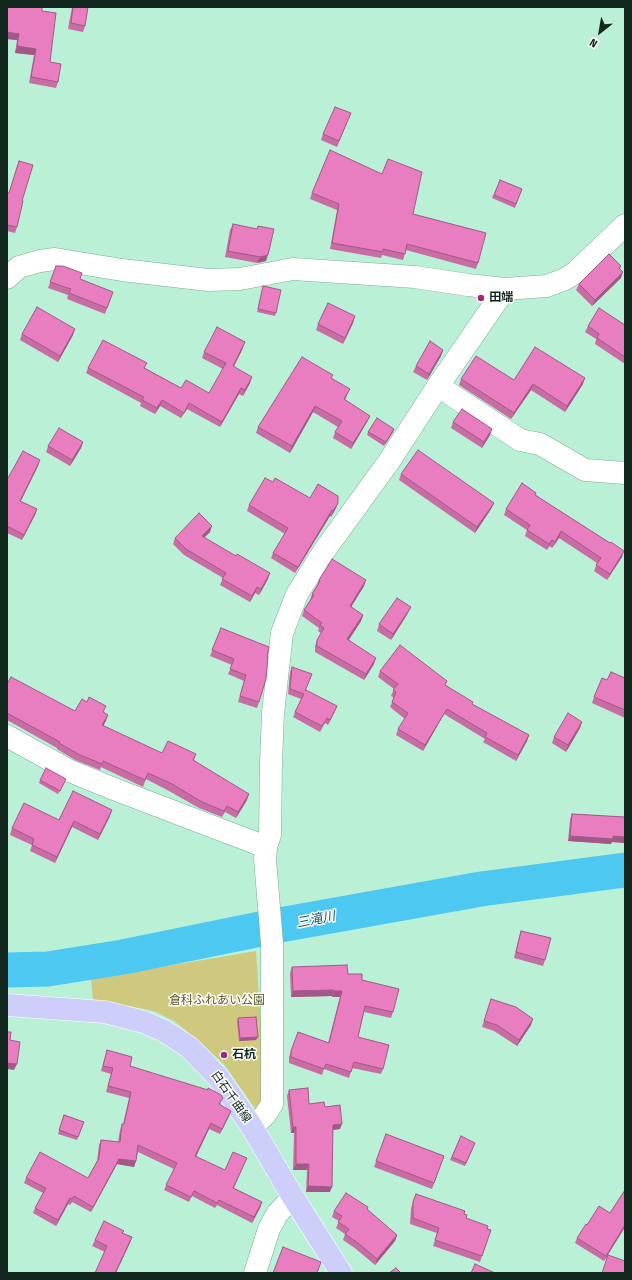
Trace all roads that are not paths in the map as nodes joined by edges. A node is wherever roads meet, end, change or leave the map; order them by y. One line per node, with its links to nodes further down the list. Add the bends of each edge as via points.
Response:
1 (625, 225): 3 (street, via 566,279 548,286)
2 (7, 278): 3 (street, via 19,267 55,259 208,280 240,279 293,269 415,277)
3 (505, 289): 4 (street)
4 (438, 386): 5 (street, via 520,440 540,444 586,470); 7 (street, via 386,466 324,551 297,594 282,633 273,713 270,835)
5 (625, 473)
6 (7, 736): 7 (street, via 70,771)
7 (266, 848): 9 (street, via 272,940 272,1104)
8 (7, 1005): 9 (main road, 白石千曲線, via 105,1012 144,1022 164,1031 189,1047 218,1077)
9 (252, 1127): 10 (main road, 白石千曲線)
10 (293, 1197): 11 (street, via 277,1214 269,1229); 12 (main road, 白石千曲線)
11 (255, 1273)
12 (341, 1273)

